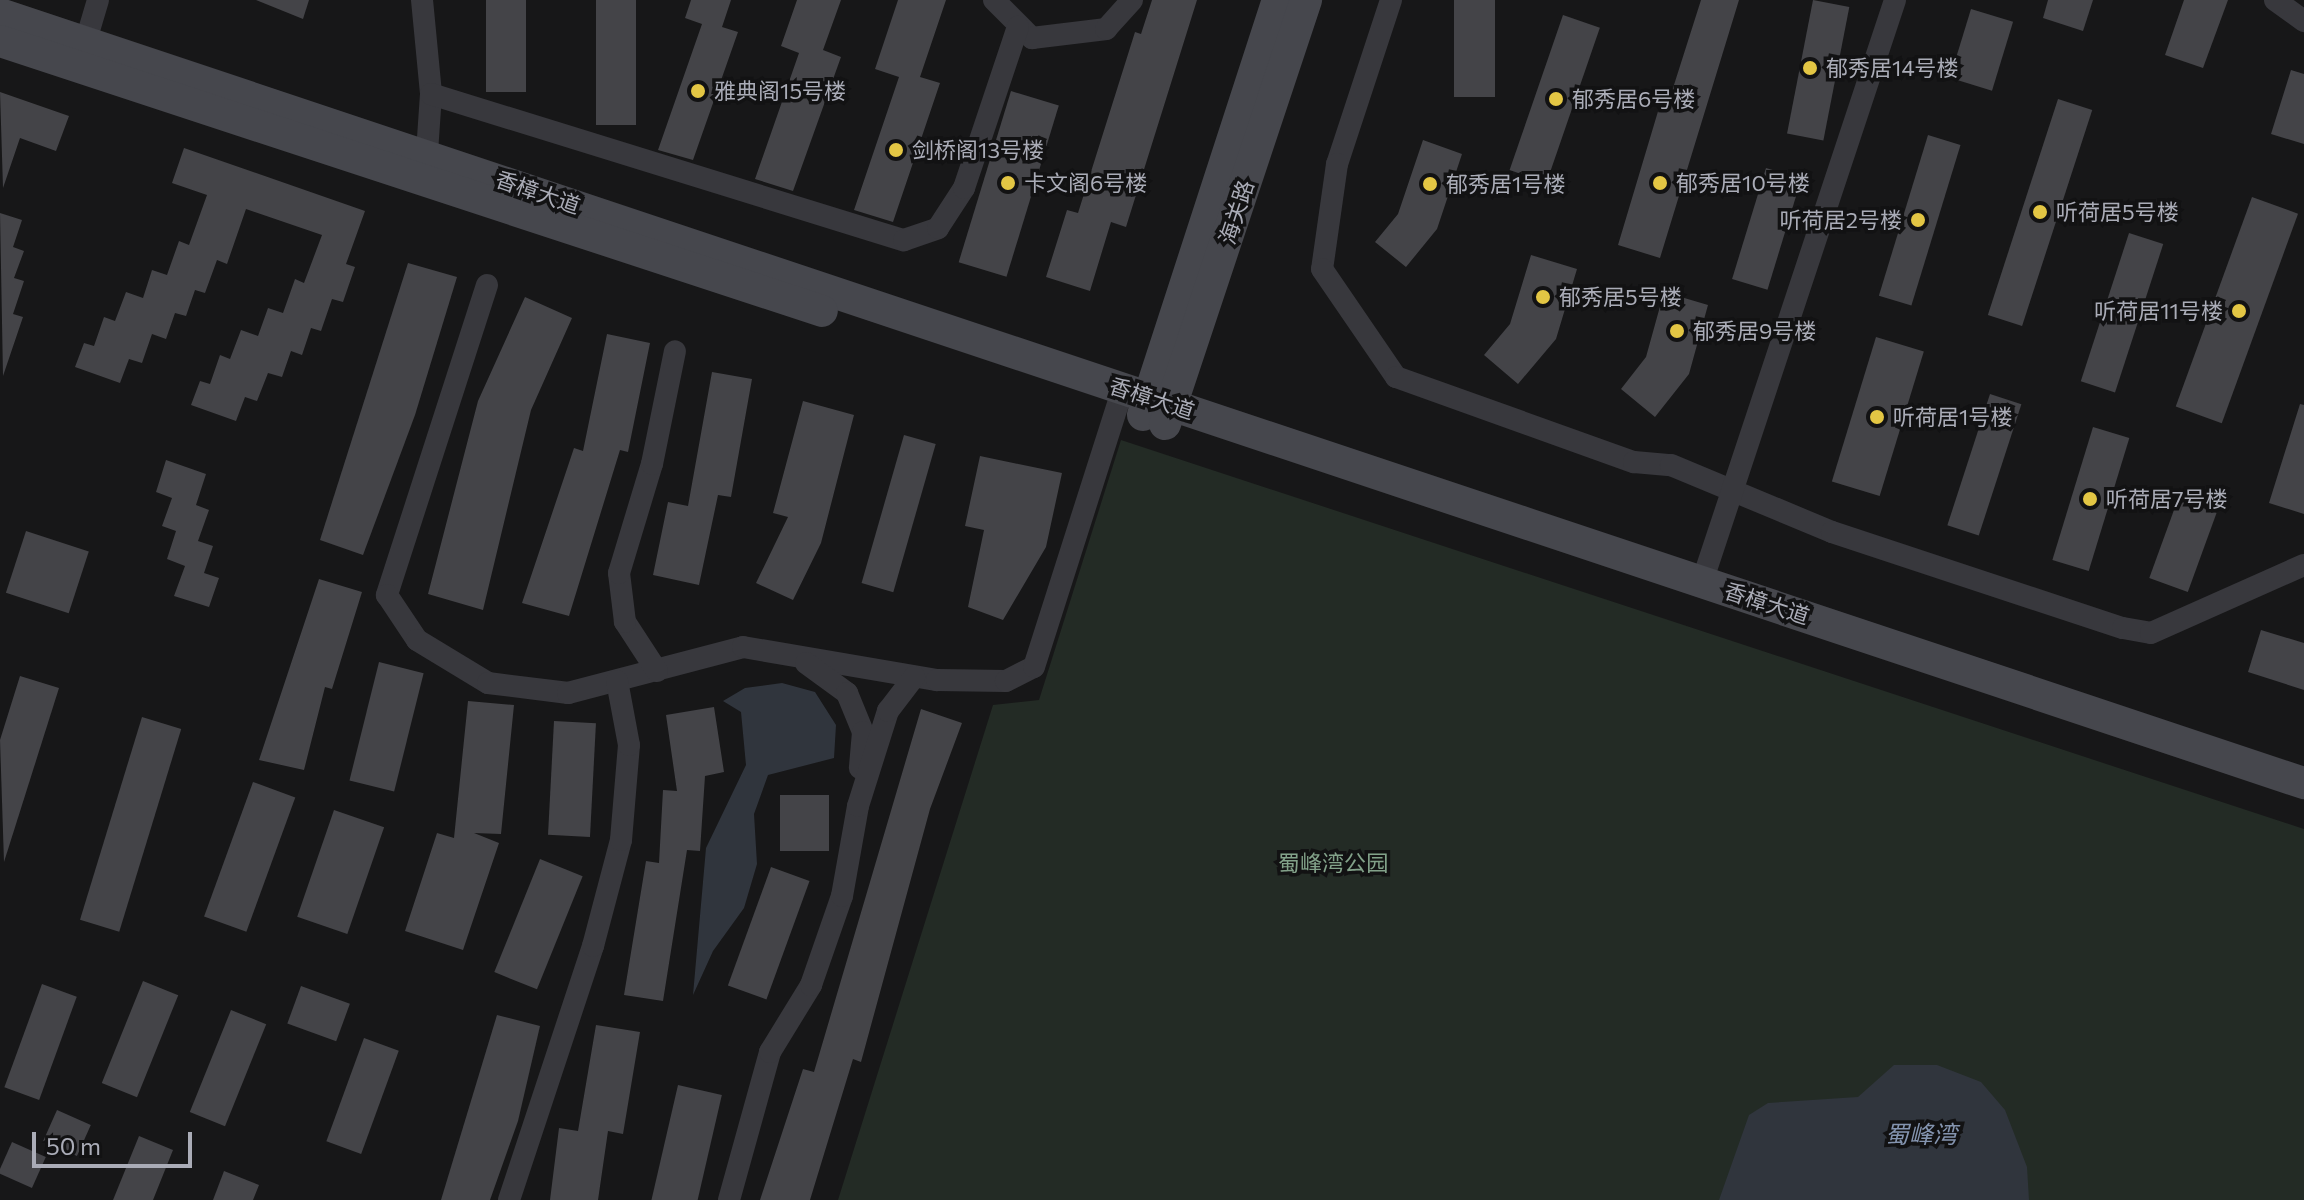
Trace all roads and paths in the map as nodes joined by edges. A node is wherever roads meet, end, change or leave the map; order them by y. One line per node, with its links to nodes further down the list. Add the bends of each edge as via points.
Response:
1 (98, 0): 14 (street)
2 (422, 0): 15 (street)
3 (994, 0): 12 (street)
4 (1132, 0): 12 (street, via 1106,29 1032,38)
5 (1278, 0): 19 (street, 海关路)
6 (1306, 0): 19 (street, 海关路)
7 (1391, 0): 20 (street, via 1337,164 1322,269 1396,377 1634,462 1671,465)
8 (1895, 0): 20 (street)
9 (2275, 0): 11 (street)
10 (0, 14): 14 (street, 香樟大道)
11 (2304, 21)
12 (1018, 27): 15 (street, via 964,188 938,228 904,240)
13 (0, 41): 14 (street, 香樟大道)
14 (82, 54): 16 (street, 香樟大道)
15 (431, 94): 16 (street)
16 (425, 168): 19 (street, 香樟大道)
17 (487, 285): 26 (street, via 387,595 417,640 488,683 568,693)
18 (675, 351): 24 (street, via 652,464 619,573 625,622)
19 (1145, 406): 22 (street, 香樟大道); 25 (street, via 1034,667 1006,681); 28 (street, 香樟大道)
20 (1732, 491): 21 (street, via 1832,532 2151,633); 22 (street)
21 (2304, 565)
22 (1702, 582): 27 (street, 香樟大道)
23 (799, 658): 24 (street, via 743,647); 25 (street); 29 (street, via 847,693 863,732)
24 (657, 671): 26 (street)
25 (914, 677): 29 (street, via 888,711)
26 (617, 681): 30 (street, via 629,745 621,840 593,946)
27 (2304, 783)
28 (2304, 797)
29 (858, 806): 31 (street, via 842,896 811,985 770,1052)
30 (509, 1200)
31 (729, 1200)

